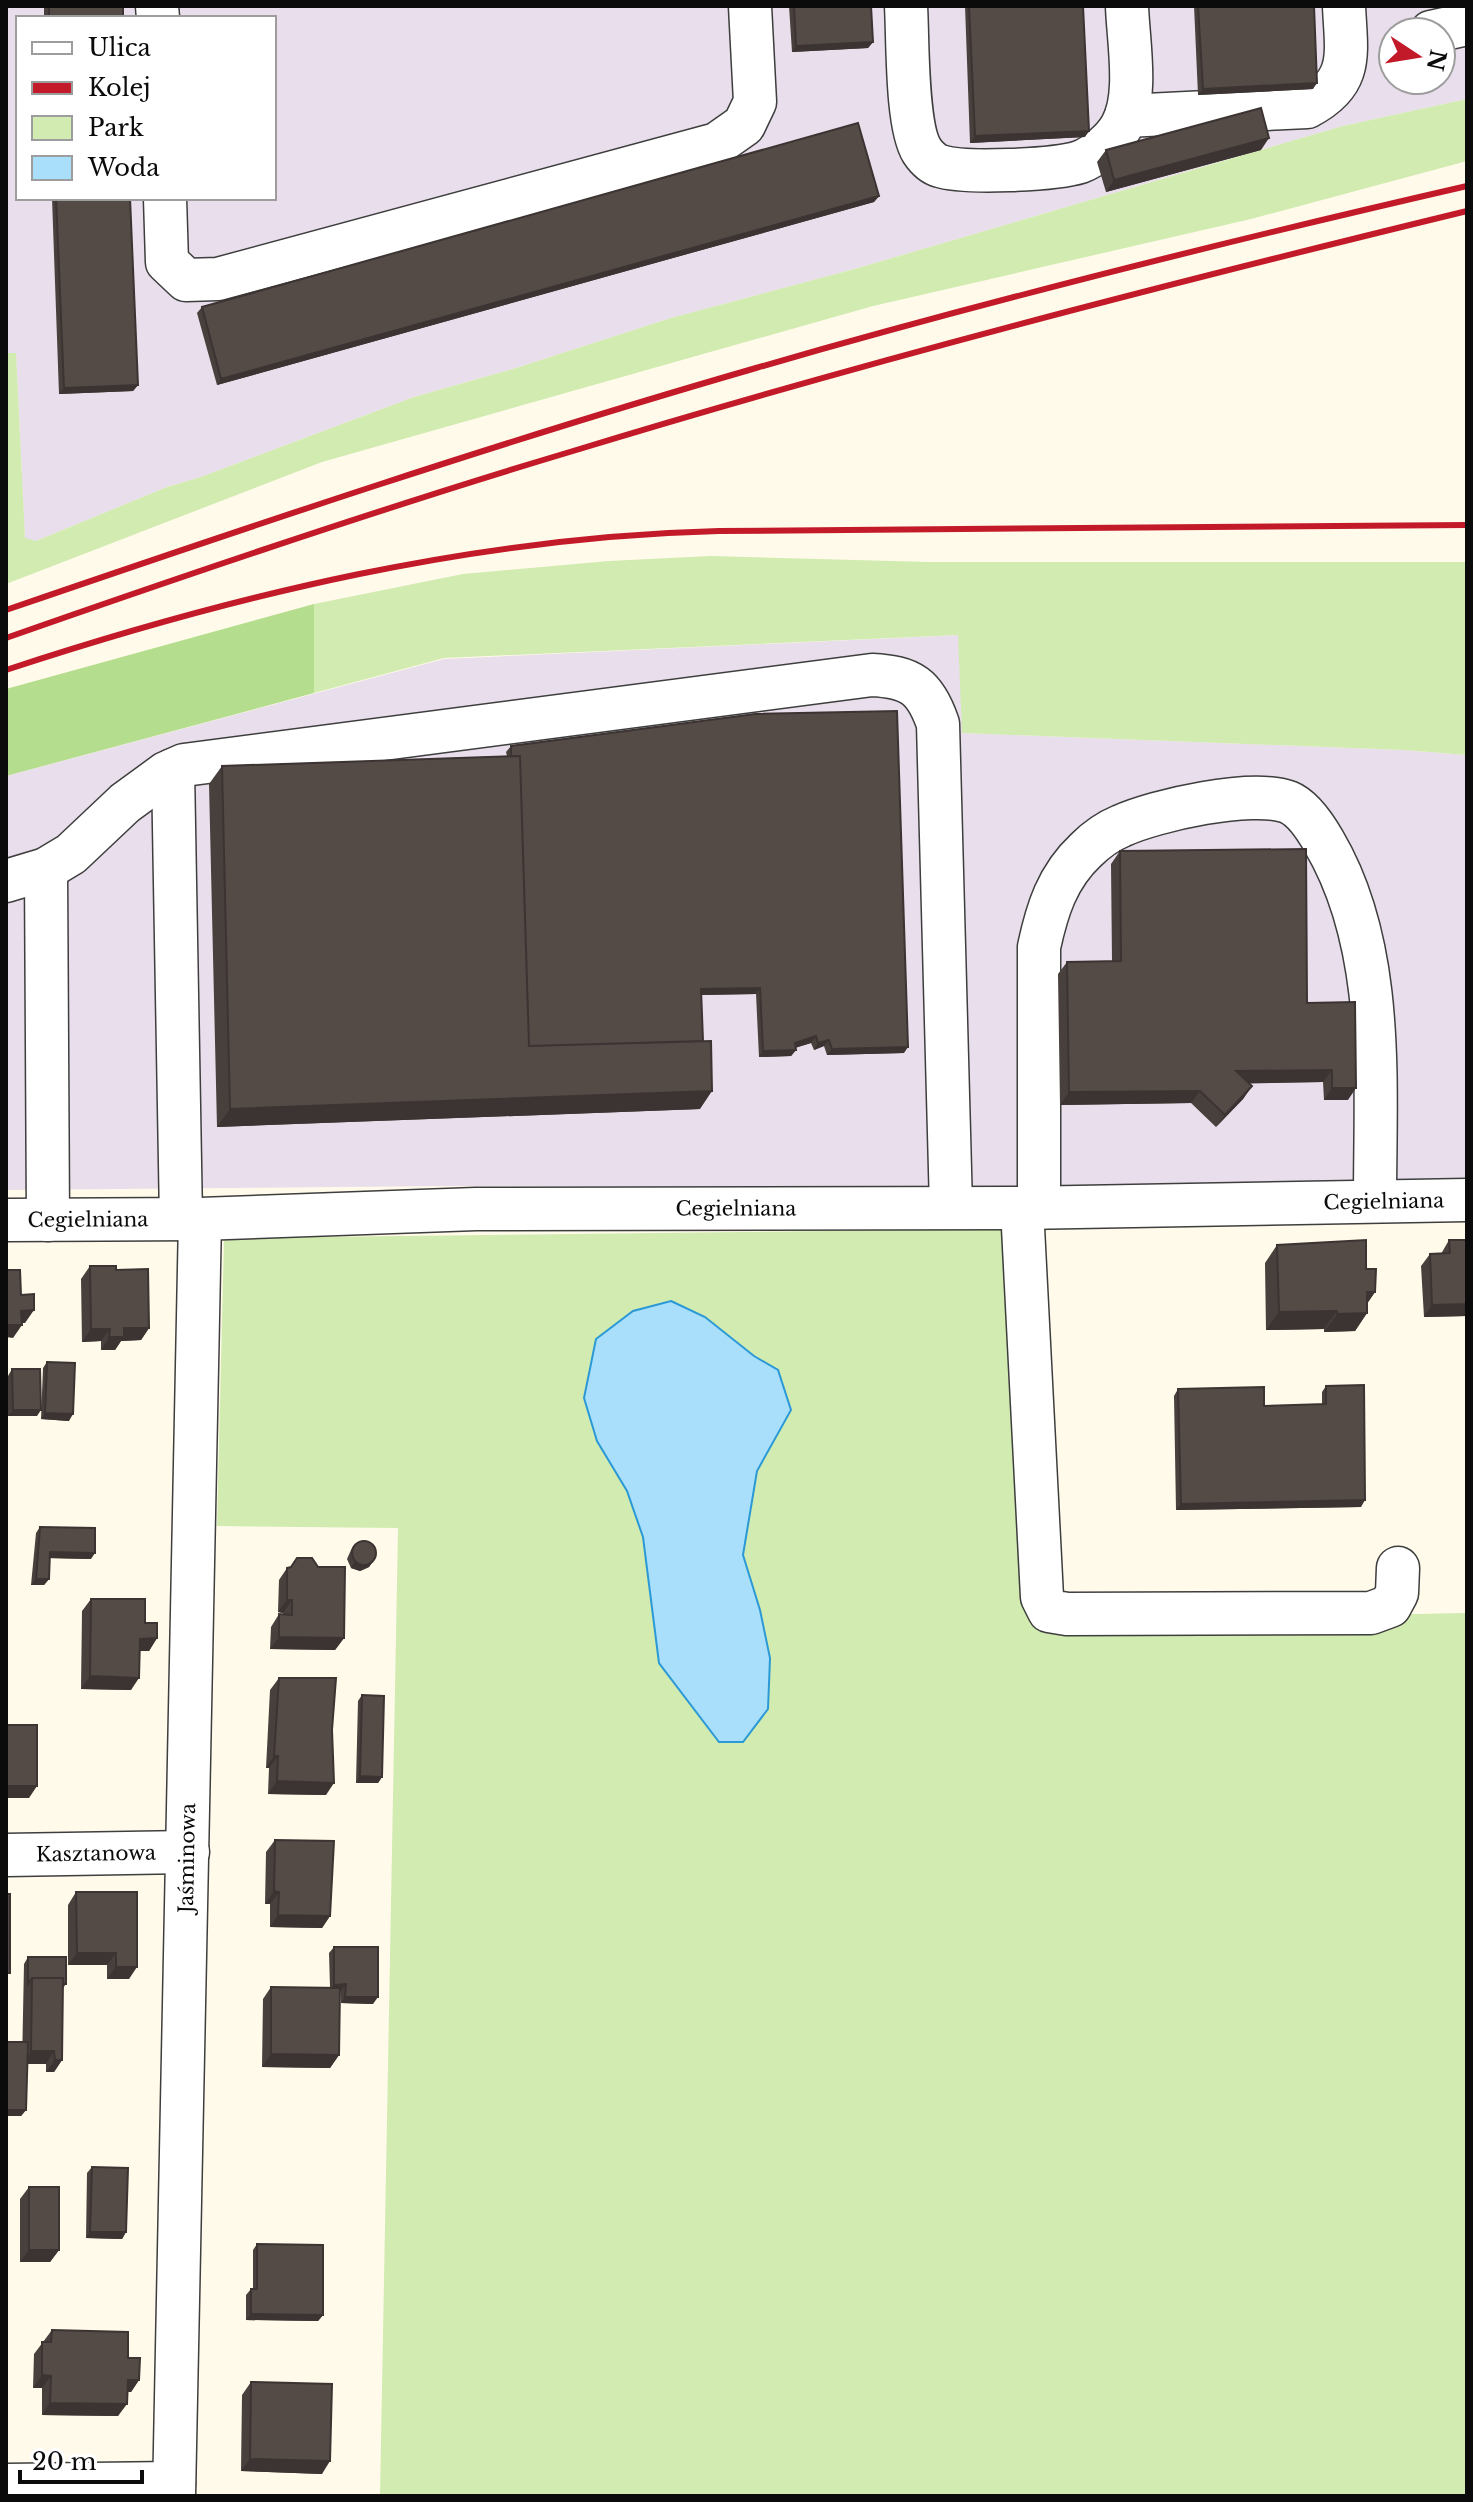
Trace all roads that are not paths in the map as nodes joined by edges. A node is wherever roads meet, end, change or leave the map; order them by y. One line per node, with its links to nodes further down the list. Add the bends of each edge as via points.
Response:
1 (750, 6): 6 (street, via 755,102 744,125 717,144 218,279 186,280 167,262)
2 (906, 6): 5 (street, via 913,130 922,152 936,166 958,170 1082,161 1103,147)
3 (1127, 6): 5 (street, via 1131,88)
4 (1344, 6): 5 (street, via 1346,59 1340,80 1328,96 1307,107)
5 (1126, 116)
6 (165, 200)
7 (173, 770): 8 (street); 12 (street, via 872,675 896,676 917,686 931,702 938,724); 14 (street, Jaśminowa)
8 (46, 869): 9 (street); 16 (street)
9 (6, 881)
10 (1375, 1200): 11 (street, Cegielniana); 13 (street, Cegielniana); 13 (street, via 1372,1018 1348,893 1308,818 1289,802 1258,797 1195,805 1118,826 1086,849 1062,877 1039,947)
11 (1467, 1200)
12 (951, 1207): 13 (street, Cegielniana); 14 (street, Cegielniana, via 476,1209)
13 (1030, 1208): 17 (street, via 1042,1597 1049,1611 1371,1613 1390,1606 1397,1593)
14 (191, 1219): 16 (street, Cegielniana); 18 (street, Jaśminowa)
15 (6, 1220): 16 (street, Cegielniana)
16 (48, 1220)
17 (1398, 1568)
18 (188, 1852): 19 (street, Kasztanowa); 21 (street, Jaśminowa)
19 (6, 1855)
20 (6, 2485): 21 (street)
21 (174, 2490)

